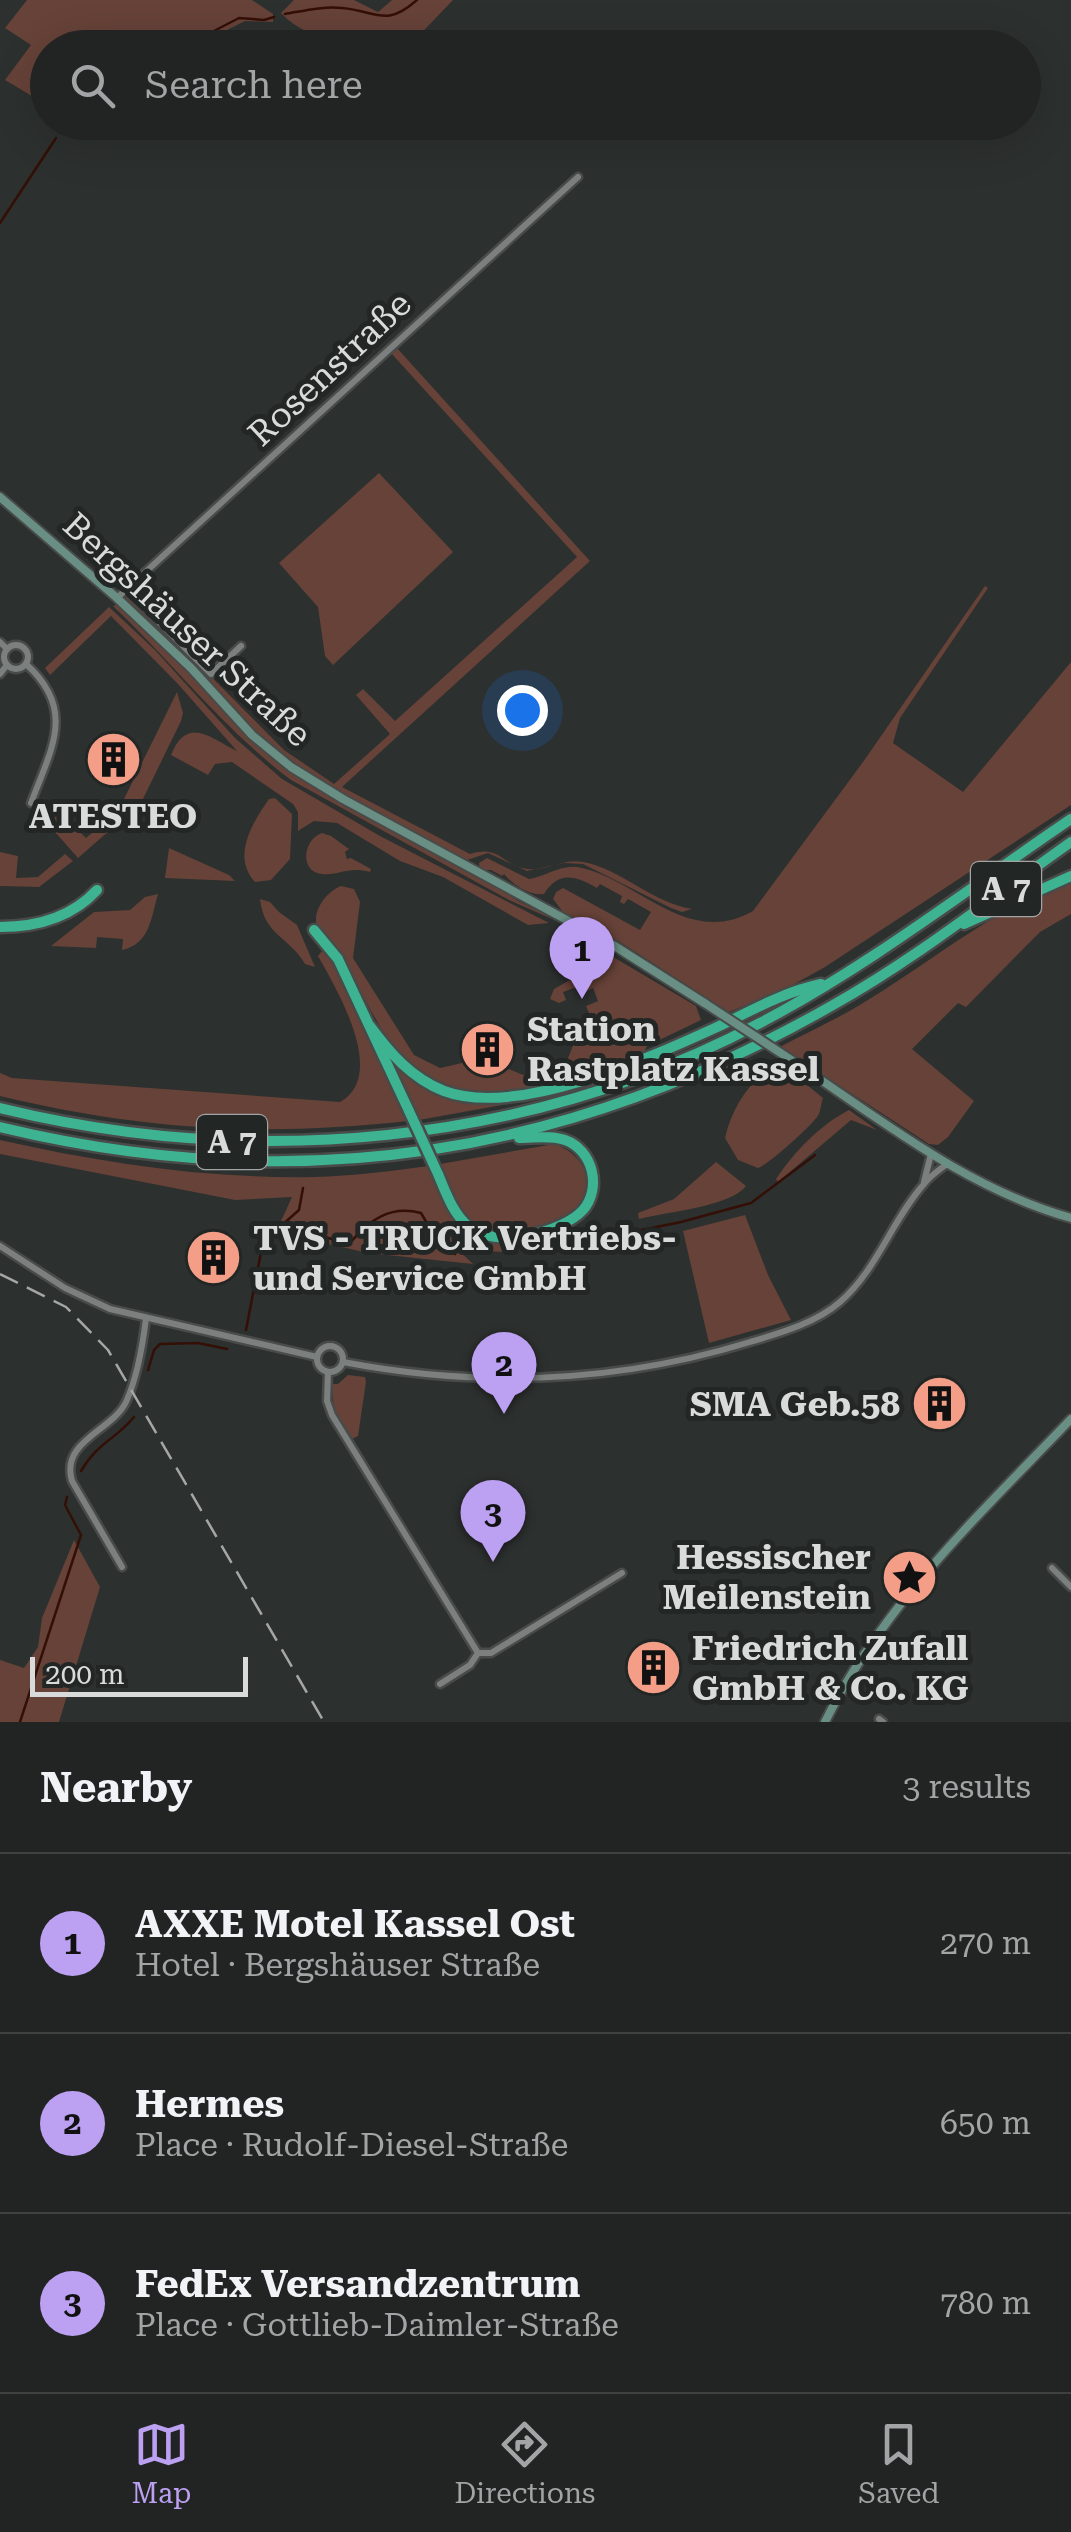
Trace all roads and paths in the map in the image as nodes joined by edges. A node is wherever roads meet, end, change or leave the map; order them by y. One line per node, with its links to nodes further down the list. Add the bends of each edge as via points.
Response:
1 (578, 177): 3 (street, Rosenstraße)
2 (0, 497): 4 (main road, Bergshäuser Straße)
3 (126, 589): 4 (street, Rosenstraße); 6 (street, Bergshäuser Straße, via 210,674)
4 (117, 598): 24 (main road, Bergshäuser Straße, bridge, via 291,767 613,945)
5 (0, 642): 7 (street)
6 (242, 646)
7 (7, 648): 8 (street, via 24,648); 9 (street)
8 (26, 664): 9 (street, via 17,670); 11 (street, via 57,708 52,746)
9 (6, 665): 10 (street)
10 (0, 674)
11 (30, 803)
12 (1071, 819): 19 (highway, A 7)
13 (1071, 842): 18 (highway, A 7)
14 (1071, 876): 18 (highway)
15 (97, 890): 16 (highway, via 59,916)
16 (0, 927)
17 (314, 930): 20 (highway, via 338,959)
18 (940, 935): 23 (highway, A 7, via 836,1004 724,1062 554,1126)
19 (832, 982): 20 (highway, via 770,1001 618,1067 509,1097 460,1095 430,1084 396,1059); 21 (highway, A 7, via 757,1025 638,1077 564,1102 425,1131 285,1143 201,1140 78,1126)
20 (370, 1026): 23 (highway, bridge, via 458,1216 472,1230 508,1238 558,1226 586,1207 594,1177 576,1146 551,1137)
21 (0, 1108)
22 (0, 1127): 23 (highway, A 7, via 150,1154 280,1162 397,1156)
23 (498, 1139)
24 (931, 1154): 25 (main road, Bergshäuser Straße); 26 (street)
25 (947, 1164): 26 (street); 27 (main road, Bergshäuser Straße, via 1021,1202)
26 (924, 1183): 31 (street, via 864,1276 836,1305 745,1344 648,1367 540,1378 443,1376)
27 (1071, 1218)
28 (0, 1246): 29 (street, via 87,1299)
29 (146, 1318): 30 (street); 34 (street, via 126,1400 80,1446 70,1466 72,1482)
30 (317, 1357): 31 (street, via 332,1346); 32 (street)
31 (343, 1362): 32 (street)
32 (328, 1372): 38 (street, via 332,1415)
33 (1071, 1418): 40 (main road, via 915,1586 856,1665)
34 (122, 1566)
35 (1052, 1568): 37 (street)
36 (622, 1573): 38 (street, via 491,1653)
37 (1071, 1587)
38 (478, 1653): 39 (street)
39 (440, 1684)
40 (825, 1722)

